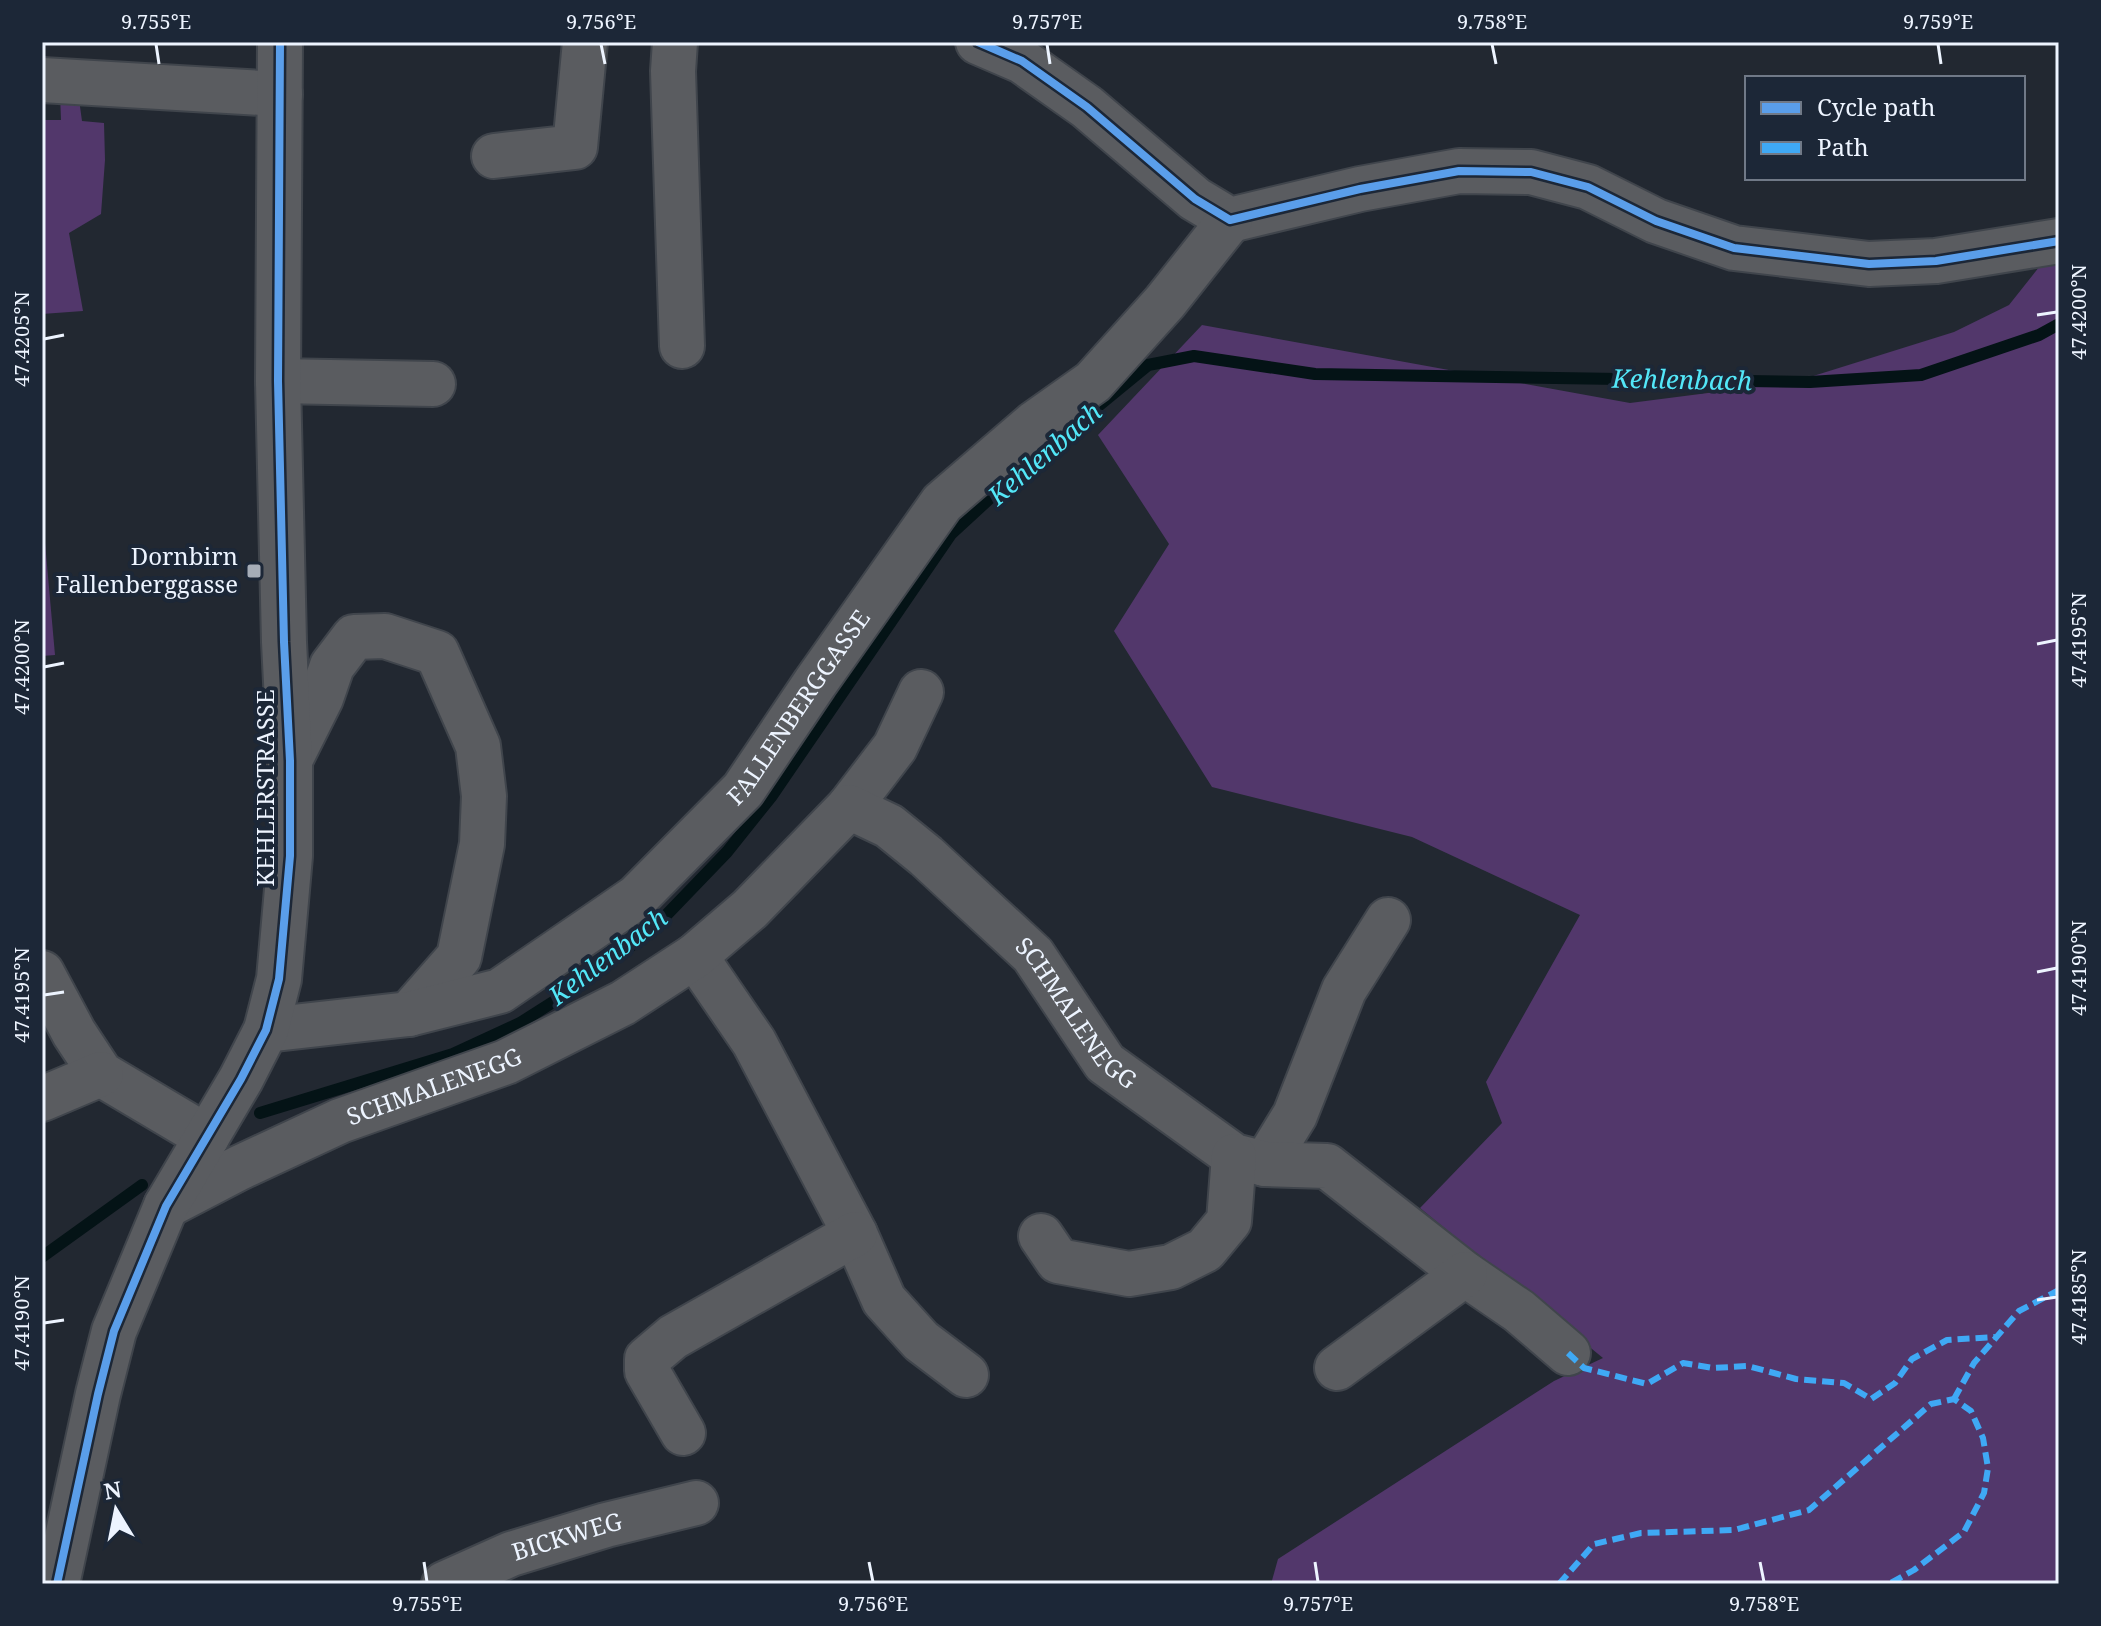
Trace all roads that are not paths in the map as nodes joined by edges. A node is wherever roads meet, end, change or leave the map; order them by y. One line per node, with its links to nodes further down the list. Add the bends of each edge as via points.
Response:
1 (280, 42): 6 (street, KEHLERSTRASSE)
2 (585, 42): 7 (street, via 575,147)
3 (675, 42): 10 (street)
4 (978, 42): 8 (street, via 1022,61 1087,107 1195,199)
5 (42, 80): 6 (street)
6 (280, 94): 11 (street, KEHLERSTRASSE)
7 (494, 156)
8 (1230, 220): 9 (street, via 1445,173 1531,172 1588,187 1656,221 1734,248 1764,252 1869,264 1936,261); 19 (street, FALLENBERGGASSE, via 1093,382 1035,423 942,503 743,790 637,897 500,991)
9 (2059, 241)
10 (682, 346)
11 (278, 381): 12 (street); 14 (street, KEHLERSTRASSE)
12 (433, 384)
13 (921, 692): 15 (street, SCHMALENEGG, via 895,747)
14 (290, 761): 19 (street, via 332,666 354,637 385,636 437,653 478,746 482,844 459,957); 20 (street, KEHLERSTRASSE, via 290,856 279,979)
15 (849, 807): 17 (street, SCHMALENEGG, via 750,909); 24 (street, SCHMALENEGG, via 889,826 1033,955 1105,1063)
16 (1388, 920): 24 (street, via 1344,990 1295,1115)
17 (695, 956): 25 (street, SCHMALENEGG, via 623,1003 506,1062 340,1121); 26 (street, via 754,1042)
18 (42, 973): 21 (street)
19 (409, 1014): 20 (street, FALLENBERGGASSE)
20 (266, 1030): 23 (street, KEHLERSTRASSE)
21 (101, 1074): 22 (street); 23 (street)
22 (42, 1099)
23 (207, 1137): 25 (street, KEHLERSTRASSE)
24 (1250, 1160): 27 (street, via 1229,1221 1205,1250 1171,1267 1129,1274 1058,1261); 28 (street, via 1327,1166)
25 (166, 1206): 34 (street, KEHLERSTRASSE, via 114,1331)
26 (855, 1234): 31 (street, via 884,1300 921,1341); 32 (street, via 673,1337 647,1359 647,1371)
27 (1041, 1236)
28 (1465, 1274): 29 (street); 30 (street)
29 (1568, 1353)
30 (1337, 1368)
31 (966, 1375)
32 (683, 1433)
33 (696, 1503): 35 (street, BICKWEG, via 511,1554)
34 (57, 1584)
35 (444, 1584)

